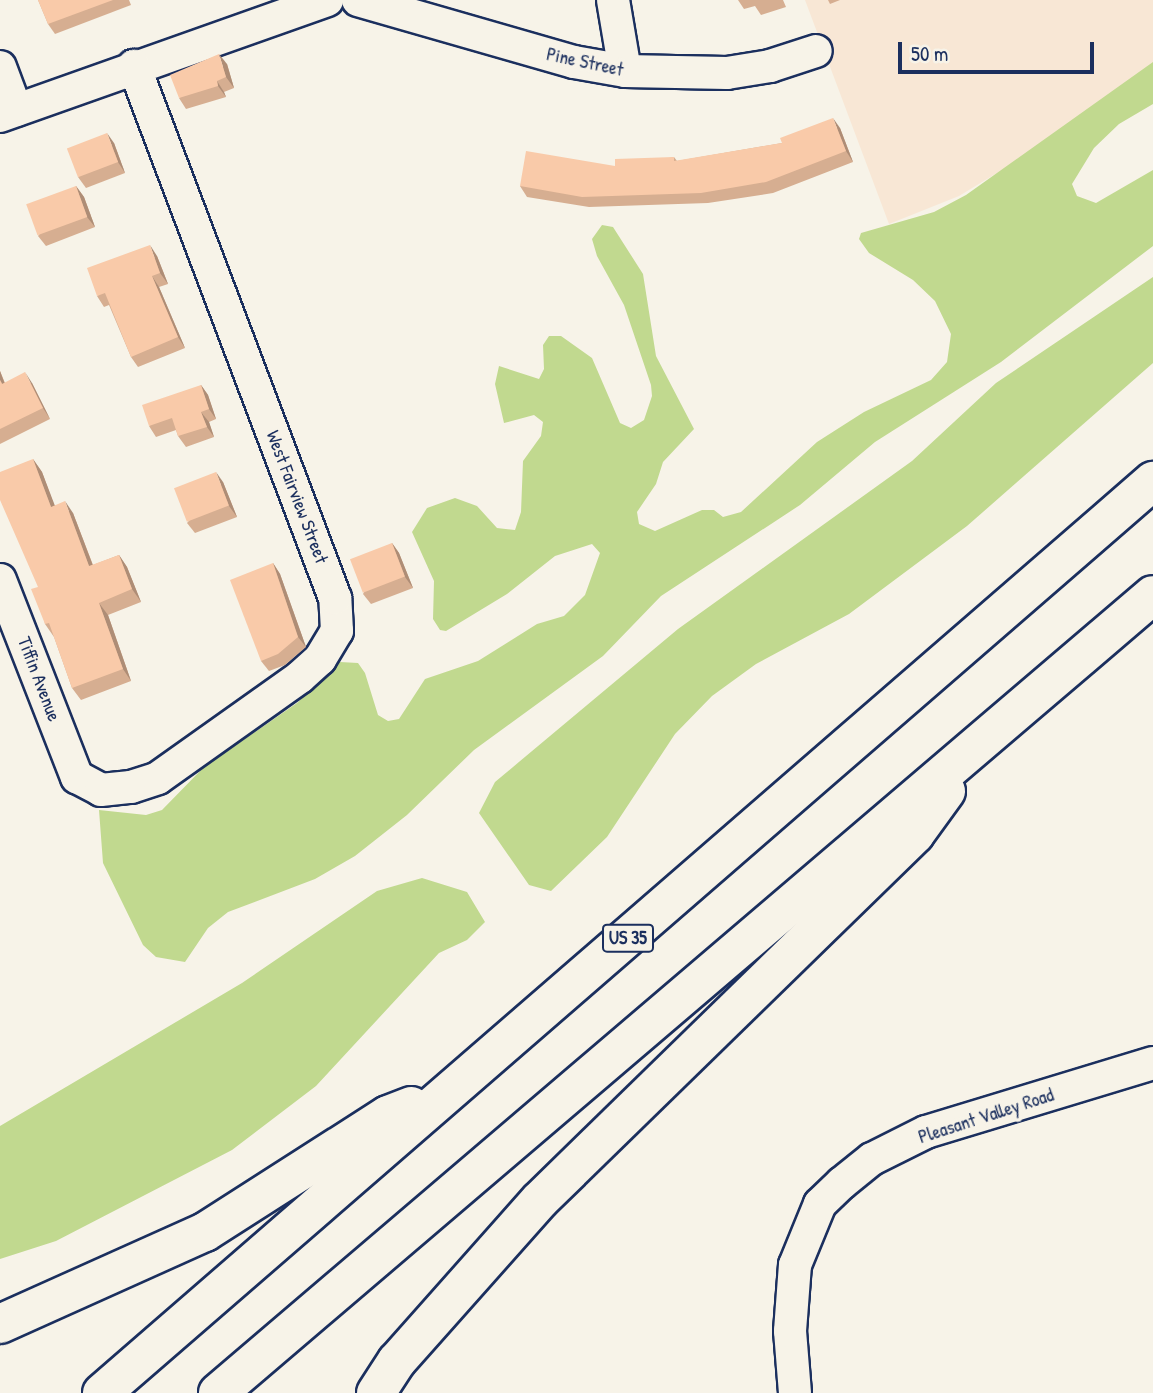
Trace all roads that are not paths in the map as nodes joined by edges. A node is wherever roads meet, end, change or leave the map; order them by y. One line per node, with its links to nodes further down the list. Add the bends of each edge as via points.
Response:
1 (327, 0): 5 (street)
2 (358, 0): 7 (street, Pine Street, via 574,62)
3 (612, 0): 7 (street)
4 (816, 51): 7 (street, Pine Street, via 770,66 727,73)
5 (134, 66): 8 (street); 13 (street, West Fairview Street, via 335,598 337,631 320,659 300,677 158,778 131,788 101,790)
6 (0, 67): 8 (street)
7 (625, 71)
8 (8, 113)
9 (1153, 481): 15 (highway, US 35)
10 (0, 580): 13 (street, Tiffin Avenue)
11 (1153, 596): 12 (highway)
12 (982, 740): 18 (highway); 19 (highway, via 915,834 540,1200 397,1361)
13 (77, 777)
14 (1153, 1063): 20 (street, Pleasant Valley Road, via 926,1132 872,1159 842,1183 820,1204 795,1265 790,1332)
15 (458, 1086): 16 (highway, via 388,1115 205,1232); 17 (highway, US 35)
16 (0, 1324)
17 (102, 1393)
18 (218, 1393)
19 (376, 1393)
20 (795, 1393)

